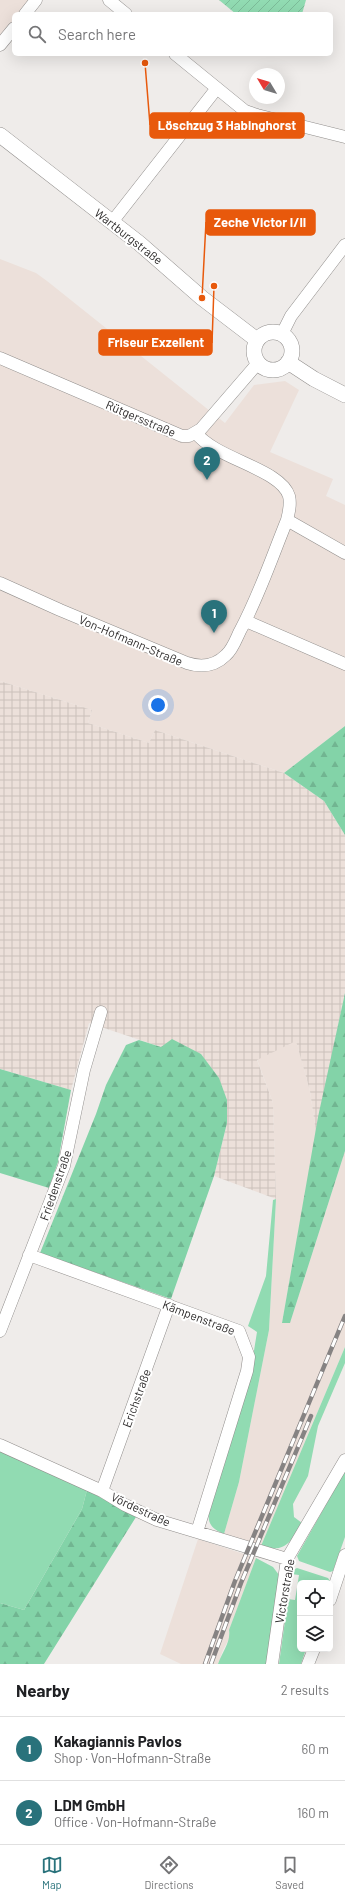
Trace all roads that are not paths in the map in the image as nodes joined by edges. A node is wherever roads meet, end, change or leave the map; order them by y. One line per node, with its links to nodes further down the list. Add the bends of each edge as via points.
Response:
1 (36, 0): 3 (street)
2 (109, 0): 4 (street)
3 (27, 12)
4 (124, 12)
5 (12, 30): 6 (street)
6 (0, 45)
7 (177, 56): 8 (street)
8 (217, 88): 10 (street, via 245,111 257,116); 11 (street)
9 (0, 135): 11 (main road, Wartburgstraße)
10 (345, 137)
11 (112, 222): 14 (main road, Wartburgstraße, via 202,298)
12 (345, 245): 13 (street, via 291,316)
13 (282, 334): 14 (main road, via 270,332); 16 (main road, via 291,344 292,353)
14 (257, 340): 17 (main road, via 254,352)
15 (0, 358): 19 (street, Rütgersstraße, via 182,436)
16 (288, 362): 17 (main road, via 273,370 266,369); 18 (main road)
17 (258, 363): 19 (street)
18 (345, 396)
19 (196, 433): 20 (street, Von-Hofmann-Straße, via 209,446 278,480 290,497)
20 (287, 520): 21 (street); 23 (street, Von-Hofmann-Straße)
21 (345, 553)
22 (0, 583): 23 (street, Von-Hofmann-Straße, via 193,665 208,666 224,657)
23 (246, 621): 24 (street)
24 (345, 664)
25 (101, 1012): 26 (street, Friedenstraße, via 84,1070 64,1166)
26 (29, 1255): 27 (street, Kämpenstraße); 28 (street, Friedenstraße)
27 (169, 1305): 31 (street, Erichstraße); 32 (street, Kämpenstraße, via 239,1330 249,1356 247,1371)
28 (0, 1331)
29 (0, 1445): 31 (street, Vördestraße)
30 (345, 1460): 34 (street, Victorstraße)
31 (102, 1491): 32 (street, Vördestraße, via 157,1520)
32 (197, 1532): 34 (street, Vördestraße)
33 (345, 1555): 35 (street)
34 (287, 1559): 37 (street, Victorstraße)
35 (333, 1591)
36 (313, 1652): 38 (street)
37 (272, 1664)
38 (308, 1664)

